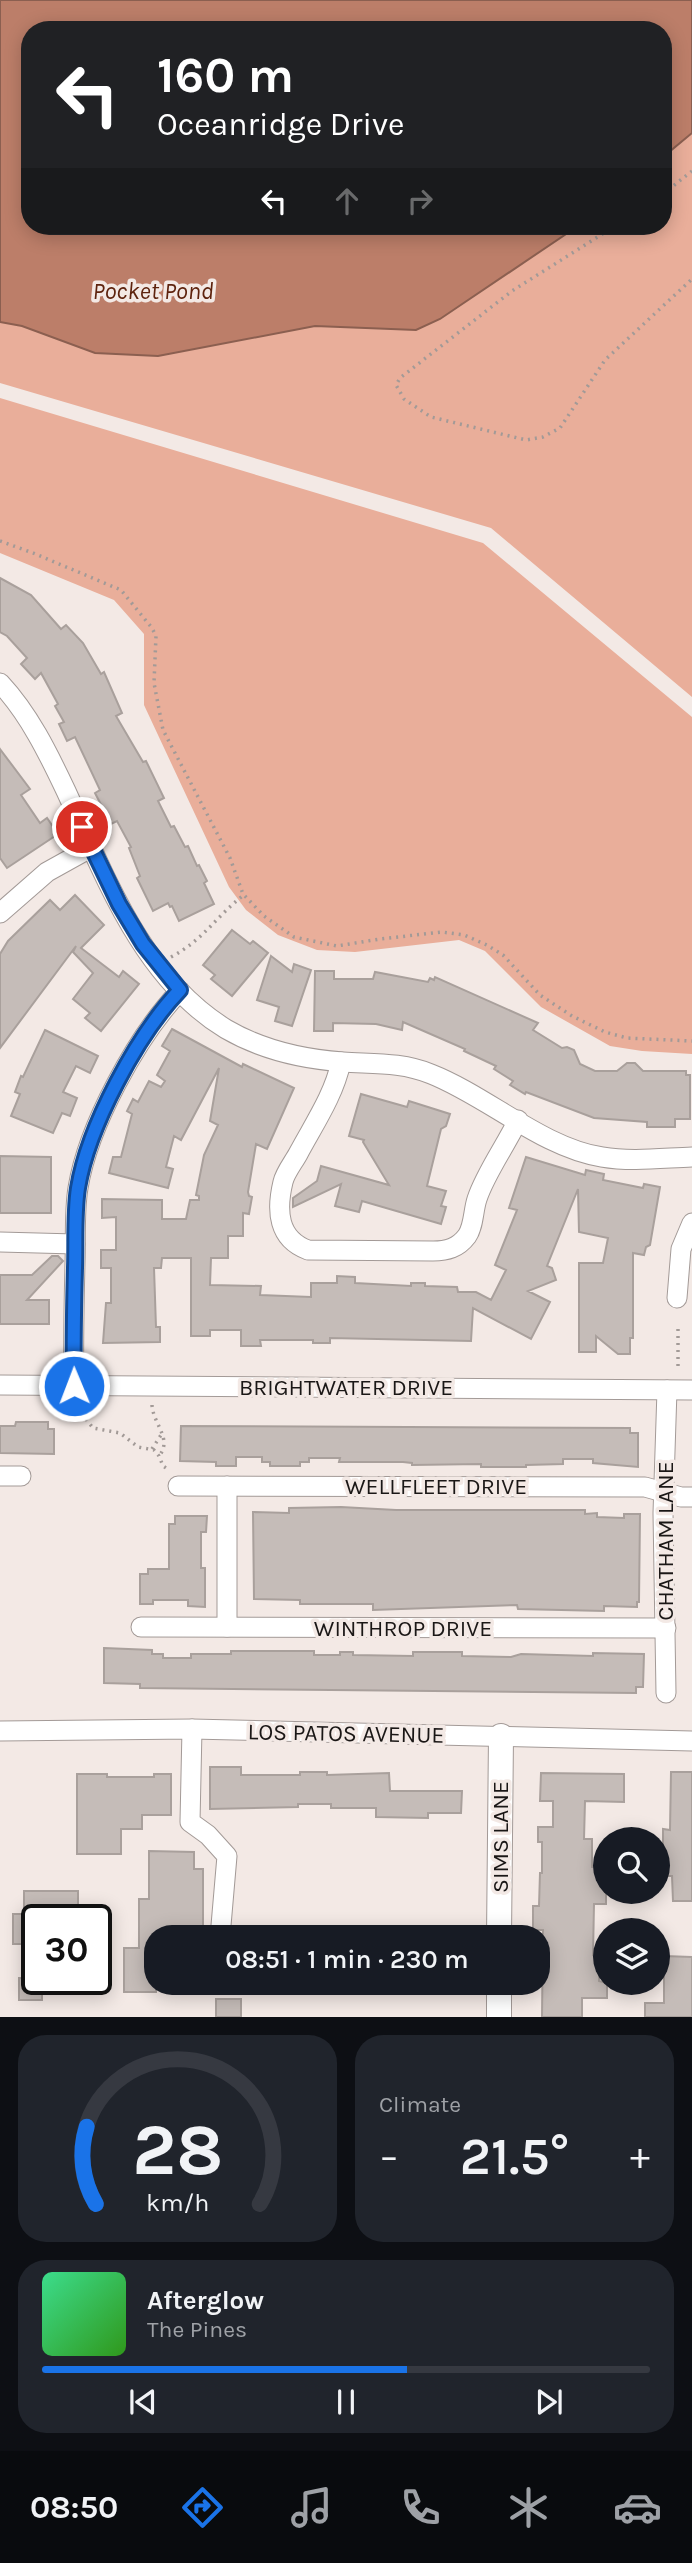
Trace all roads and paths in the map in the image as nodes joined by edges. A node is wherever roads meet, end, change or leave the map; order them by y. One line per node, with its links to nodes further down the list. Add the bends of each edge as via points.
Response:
1 (692, 171): 2 (path)
2 (672, 187)
3 (601, 235): 4 (path, via 512,291 400,378 396,385 404,399 430,417 526,440 543,437 560,428 606,360)
4 (692, 279)
5 (0, 541): 8 (path, via 121,590 152,628 163,730 230,858)
6 (0, 683): 7 (street, via 32,724)
7 (92, 847): 9 (street, via 47,872); 10 (street, via 119,904)
8 (244, 895): 10 (path, via 189,948); 12 (path, via 295,937 318,943 337,946 442,932 464,935 503,955 540,995 604,1032 627,1038)
9 (0, 913)
10 (157, 964): 11 (street)
11 (180, 990): 13 (street, via 226,1029 263,1046 298,1057); 18 (street, via 162,1010 99,1119 78,1190)
12 (692, 1041)
13 (341, 1062): 14 (street, via 401,1064 459,1086); 14 (street, via 333,1089 283,1181 281,1222 287,1238 308,1250 447,1251 460,1244 469,1233 482,1186)
14 (518, 1120): 15 (street, via 558,1143 601,1157)
15 (692, 1157)
16 (692, 1223): 19 (street, via 681,1249)
17 (0, 1242): 18 (street)
18 (75, 1244): 23 (street)
19 (677, 1298)
20 (678, 1328): 21 (path)
21 (678, 1366)
22 (0, 1385): 23 (street, BRIGHTWATER DRIVE)
23 (74, 1386): 24 (street, BRIGHTWATER DRIVE)
24 (667, 1390): 25 (street, BRIGHTWATER DRIVE); 35 (street, CHATHAM LANE)
25 (692, 1390)
26 (85, 1405): 29 (path, via 86,1419 93,1428 120,1433 138,1447)
27 (152, 1405): 28 (path)
28 (162, 1433): 29 (path); 30 (path, via 165,1446)
29 (151, 1449): 30 (path)
30 (159, 1456): 33 (path)
31 (0, 1476): 32 (street)
32 (21, 1476)
33 (176, 1479): 34 (street, WELLFLEET DRIVE)
34 (227, 1486): 35 (street, WELLFLEET DRIVE, via 645,1486); 38 (street)
35 (664, 1491): 36 (street, WELLFLEET DRIVE); 39 (street, CHATHAM LANE)
36 (692, 1497)
37 (141, 1627): 38 (street, WINTHROP DRIVE)
38 (227, 1628): 39 (street, WINTHROP DRIVE)
39 (666, 1628): 40 (street, CHATHAM LANE)
40 (666, 1693)
41 (191, 1729): 42 (street, LOS PATOS AVENUE); 43 (street, LOS PATOS AVENUE); 45 (street, via 190,1822 227,1856)
42 (0, 1731)
43 (501, 1736): 44 (street, LOS PATOS AVENUE); 46 (street, SIMS LANE)
44 (692, 1741)
45 (221, 1925)
46 (499, 1925)
47 (499, 1995): 48 (street)
48 (499, 2017)

